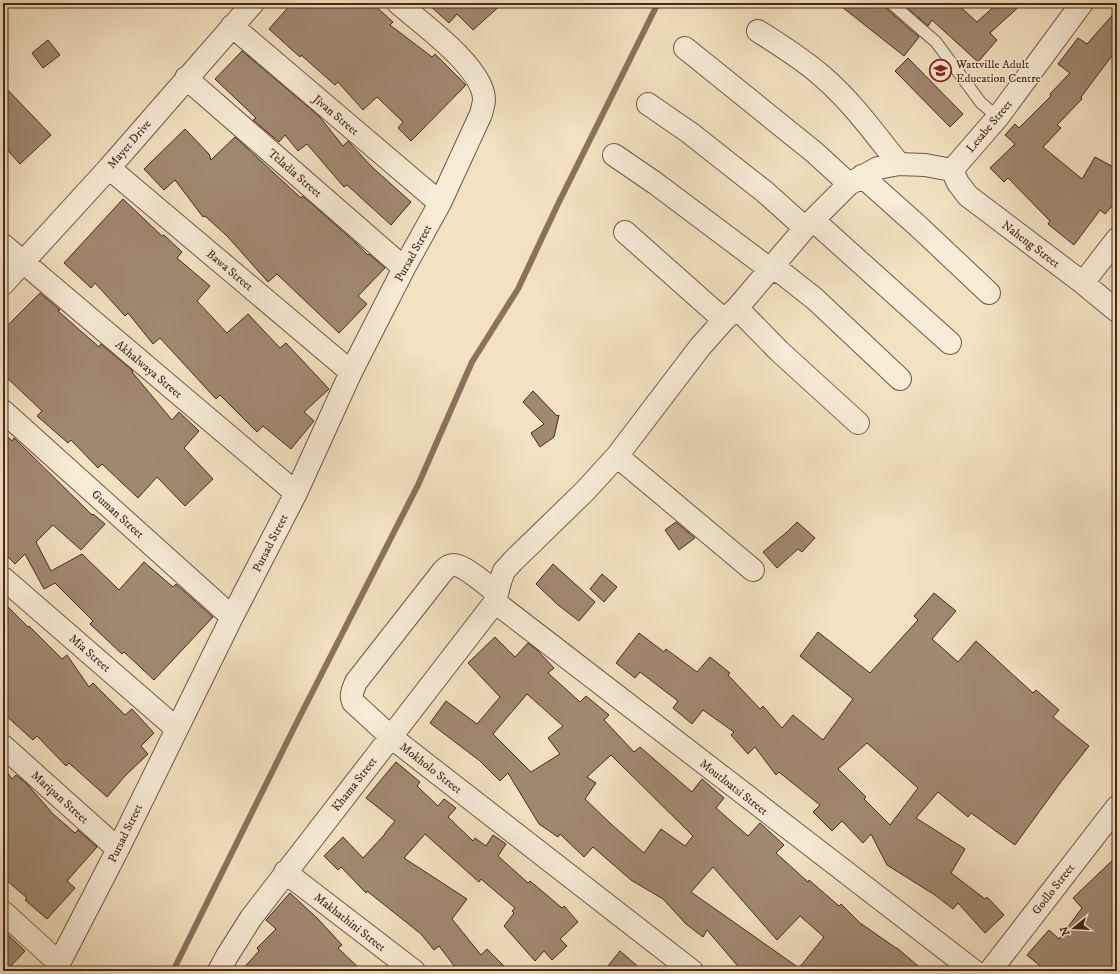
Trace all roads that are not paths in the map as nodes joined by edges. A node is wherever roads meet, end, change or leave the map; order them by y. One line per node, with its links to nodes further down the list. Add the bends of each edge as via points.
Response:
1 (253, 3): 5 (street, Mayet Drive)
2 (398, 3): 16 (street, Pursad Street, via 470,67 480,82 484,98 481,114)
3 (891, 3): 10 (lane, via 936,42 981,103)
4 (1082, 3): 10 (street, Lesabe Street)
5 (232, 26): 8 (street, Mayet Drive); 16 (street, Jivan Street)
6 (758, 31): 12 (street, via 822,76 851,104)
7 (685, 48): 15 (street, via 814,152)
8 (186, 78): 13 (street, Mayet Drive); 22 (street, Teladia Street)
9 (648, 104): 17 (street)
10 (998, 117): 14 (street, Lesabe Street)
11 (614, 155): 23 (street)
12 (899, 164): 14 (street); 15 (street, via 878,168)
13 (108, 168): 21 (street, Mayet Drive); 30 (street, Bawa Street)
14 (952, 170): 24 (street, Naheng Street, via 968,196)
15 (855, 180): 17 (street); 26 (street, via 920,228)
16 (440, 203): 22 (street, Pursad Street)
17 (809, 224): 23 (street); 29 (street)
18 (625, 232): 28 (street)
19 (1117, 239): 24 (street)
20 (3, 245): 21 (street, Akhalwaya Street)
21 (22, 262): 25 (street, Mayet Drive); 35 (street, Akhalwaya Street)
22 (404, 268): 30 (street, Pursad Street)
23 (771, 270): 28 (street); 31 (street, via 782,274 815,299)
24 (1083, 283): 27 (street, Naheng Street)
25 (3, 284)
26 (989, 293)
27 (1117, 311)
28 (731, 314): 33 (street, via 779,351); 34 (street, via 700,347)
29 (950, 343)
30 (351, 372): 35 (street, Pursad Street)
31 (900, 379)
32 (3, 411): 39 (street, Guman Street)
33 (858, 423)
34 (617, 456): 36 (street); 38 (street, via 504,571)
35 (296, 493): 39 (street, Pursad Street)
36 (752, 570)
37 (3, 578): 40 (street, Mia Street)
38 (496, 598): 41 (street, Khama Street); 41 (street, Mokholo Street, via 466,570 457,565 448,566 356,682 351,692 354,702); 51 (street, Moutloatsi Street)
39 (232, 617): 40 (street, Pursad Street)
40 (176, 729): 44 (street, Pursad Street)
41 (391, 737): 45 (street, Khama Street); 50 (street, Mokholo Street)
42 (3, 746): 44 (street, Maripan Street)
43 (1117, 807): 52 (street, Godlo Street)
44 (118, 849): 47 (street, Pursad Street)
45 (285, 872): 48 (street, Khama Street, via 251,918); 49 (street, Makhathini Street)
46 (3, 912): 47 (street)
47 (57, 967)
48 (219, 971)
49 (414, 971)
50 (692, 971)
51 (974, 971)
52 (990, 971)

